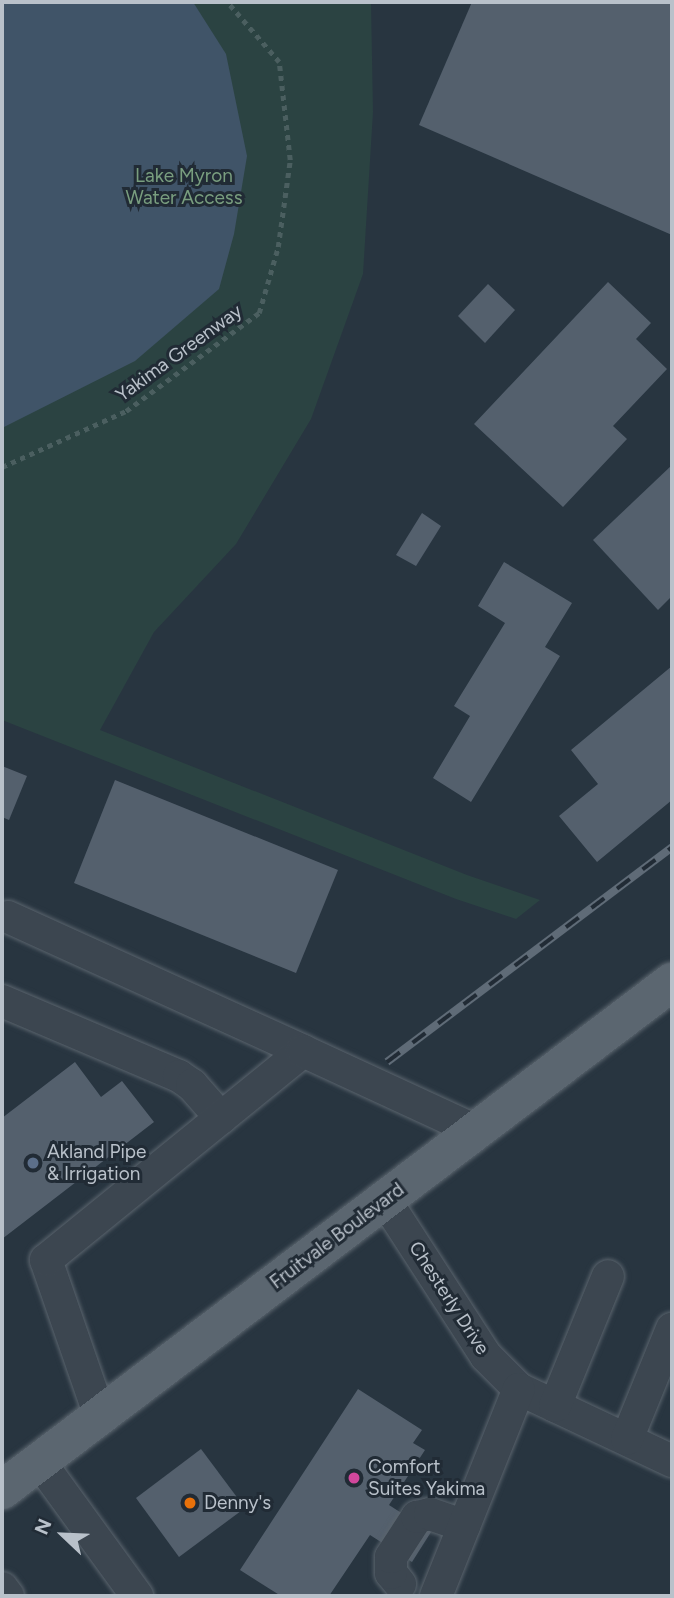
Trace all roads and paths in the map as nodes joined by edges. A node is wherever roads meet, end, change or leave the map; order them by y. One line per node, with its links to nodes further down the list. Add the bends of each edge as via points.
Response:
1 (227, 2): 2 (path, Yakima Greenway, via 279,62 290,160 278,247 259,313 126,411)
2 (2, 467)
3 (8, 917): 6 (street)
4 (672, 982): 8 (main road, Fruitvale Boulevard)
5 (2, 1001): 7 (street, via 179,1076)
6 (303, 1051): 7 (street); 8 (street)
7 (221, 1118): 14 (street, via 46,1259)
8 (476, 1131): 9 (main road, Fruitvale Boulevard)
9 (384, 1200): 12 (street, Chesterly Drive, via 486,1356); 14 (main road, Fruitvale Boulevard)
10 (608, 1276): 13 (street)
11 (672, 1329): 15 (street)
12 (519, 1389): 13 (street, Chesterly Drive); 19 (street)
13 (555, 1406): 15 (street, Chesterly Drive)
14 (100, 1416): 16 (main road, Fruitvale Boulevard)
15 (627, 1439): 17 (street, Chesterly Drive)
16 (39, 1461): 18 (main road, Fruitvale Boulevard); 23 (street)
17 (672, 1461)
18 (2, 1490)
19 (464, 1526): 21 (street, via 430,1514 417,1517 391,1557 391,1573); 24 (street)
20 (2, 1588): 22 (street)
21 (403, 1592)
22 (8, 1596)
23 (137, 1596)
24 (436, 1596)

